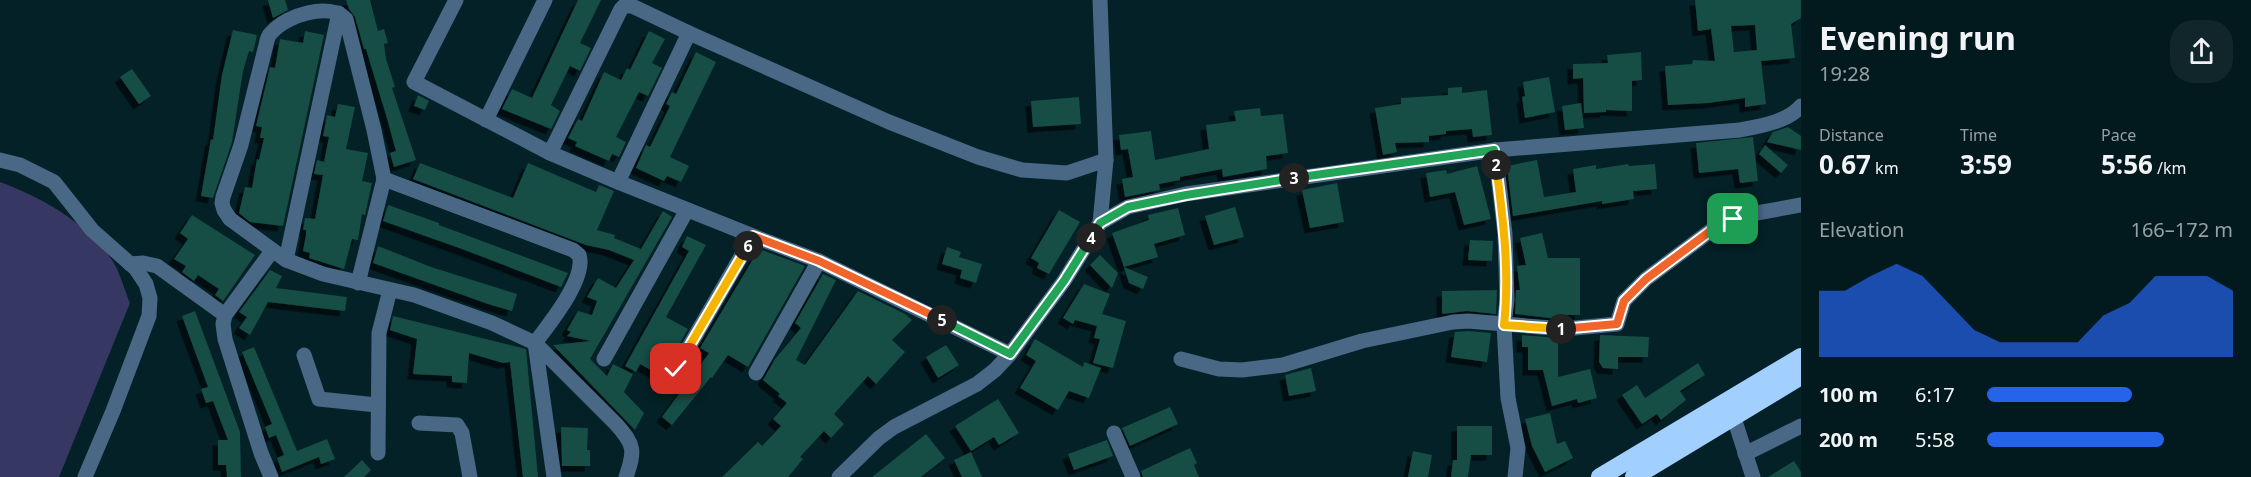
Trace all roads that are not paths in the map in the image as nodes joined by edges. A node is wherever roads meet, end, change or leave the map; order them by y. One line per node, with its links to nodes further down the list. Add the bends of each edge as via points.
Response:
1 (456, 0): 8 (street, via 414,82)
2 (545, 0): 8 (street)
3 (1100, 0): 12 (street)
4 (625, 2): 6 (street); 10 (street)
5 (339, 13): 13 (street, via 346,19); 19 (street, via 327,10 286,21 269,34 222,203 230,219); 20 (street)
6 (689, 33): 12 (street, via 978,157 1029,172 1067,173); 14 (street)
7 (1800, 108): 9 (street, via 1765,125 1740,130)
8 (486, 120): 10 (street)
9 (1494, 150): 17 (street, via 1153,200 1128,207); 26 (street, via 1505,234)
10 (550, 153): 14 (street)
11 (0, 159): 22 (street, via 54,182 92,230)
12 (1106, 160): 17 (street)
13 (384, 179): 23 (street); 27 (street, via 573,249 579,255 580,268 573,285)
14 (618, 182): 16 (street)
15 (1801, 205): 26 (street, via 1751,214 1717,226 1646,279 1624,301 1617,324 1564,329)
16 (687, 210): 18 (street); 31 (street)
17 (1100, 223): 28 (street, via 1064,281)
18 (753, 236): 21 (street); 33 (street)
19 (272, 250): 20 (street); 25 (street)
20 (286, 260): 23 (street)
21 (819, 261): 28 (street); 34 (street)
22 (130, 264): 25 (street, via 157,266); 43 (street, via 146,284 150,316)
23 (358, 283): 24 (street)
24 (390, 290): 27 (street, via 470,315); 36 (street, via 379,333)
25 (225, 315): 44 (street, via 225,339)
26 (1504, 325): 32 (street, via 1468,321 1440,324 1351,344 1283,366 1219,369); 50 (street, via 1508,398 1518,448)
27 (535, 343): 46 (street); 47 (street, via 628,439 633,455)
28 (1010, 354): 48 (street, via 977,384 879,438)
29 (304, 355): 36 (street, via 319,399)
30 (1801, 357): 37 (highway)
31 (604, 359)
32 (1181, 359)
33 (676, 369)
34 (756, 373)
35 (1801, 376): 37 (highway)
36 (377, 405): 41 (street)
37 (1737, 409): 42 (street); 51 (highway); 52 (highway)
38 (419, 423): 45 (street, via 457,425)
39 (1801, 426): 42 (street)
40 (1114, 433): 49 (street)
41 (378, 453)
42 (1745, 454): 53 (street)
43 (85, 477)
44 (271, 477)
45 (470, 477)
46 (554, 477)
47 (626, 477)
48 (839, 477)
49 (1134, 477)
50 (1515, 477)
51 (1600, 477)
52 (1634, 477)
53 (1753, 477)

